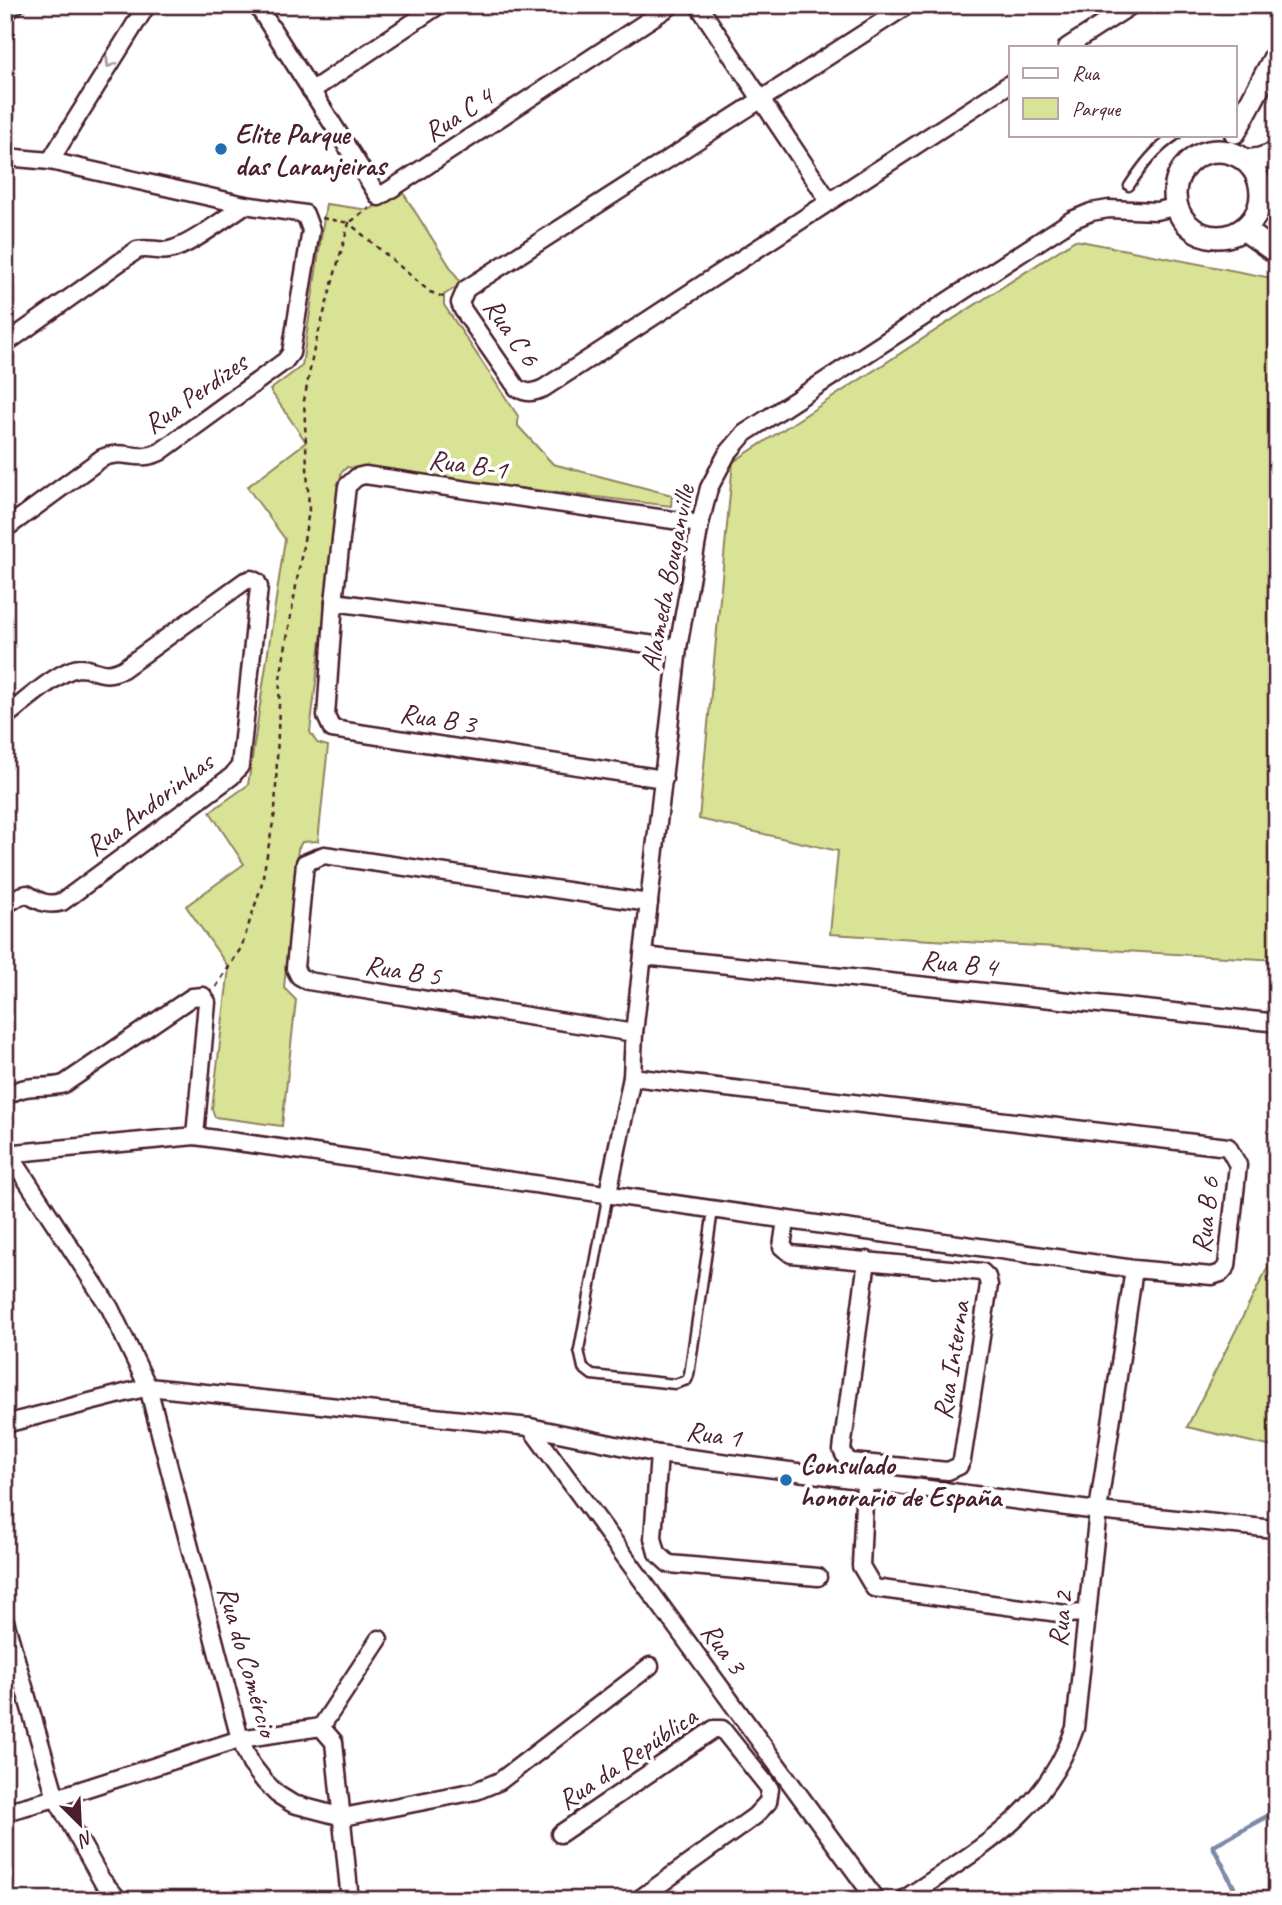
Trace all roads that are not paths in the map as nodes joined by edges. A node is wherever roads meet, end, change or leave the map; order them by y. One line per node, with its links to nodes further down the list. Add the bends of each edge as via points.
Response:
1 (21, 5): 9 (lane)
2 (147, 5): 21 (street, one-way to 21)
3 (257, 5): 13 (street)
4 (439, 5): 13 (street)
5 (672, 5): 13 (street, Rua C 4, via 379,197)
6 (698, 5): 14 (street)
7 (908, 5): 14 (street, Rua C 6)
8 (1132, 5): 10 (street)
9 (5, 19)
10 (1069, 46)
11 (1277, 54): 15 (main road)
12 (1009, 84): 25 (street, Rua C 6)
13 (311, 91)
14 (761, 101): 25 (street); 25 (street, Rua C 6, via 466,289 460,303 463,310 517,388 536,392)
15 (1236, 126)
16 (1174, 136): 24 (lane, via 1158,146)
17 (1227, 136): 28 (main road, via 1180,171 1174,187)
18 (1236, 136): 22 (main road)
19 (1277, 153): 22 (main road)
20 (5, 157): 21 (street)
21 (50, 161): 27 (street)
22 (1245, 161): 26 (main road, via 1261,183)
23 (1277, 178): 26 (main road)
24 (1129, 186)
25 (829, 201)
26 (1261, 201): 29 (main road)
27 (245, 205): 31 (street, via 180,247 137,250); 33 (street, Rua Perdizes, via 305,214 312,230 291,353 160,452 149,457 120,453 102,458)
28 (1176, 207): 29 (main road, via 1194,231 1210,237); 32 (street, Alameda Bouganville, via 1109,209 1072,220 745,433 727,454 709,488)
29 (1244, 229): 30 (main road)
30 (1277, 253)
31 (5, 344)
32 (700, 524): 34 (street, Rua B-1, via 365,475 347,486); 35 (street, Alameda Bouganville)
33 (5, 529)
34 (334, 602): 35 (street); 37 (street, Rua B 3, via 326,716 332,729)
35 (678, 648): 37 (street, Alameda Bouganville)
36 (5, 717): 39 (street, Rua Andorinhas, via 64,673 80,668 103,675 123,669 245,580 257,582 240,766 62,902 43,904 27,894)
37 (664, 779): 38 (street, Alameda Bouganville)
38 (649, 903): 40 (street, Alameda Bouganville); 42 (street, Rua B 5, via 324,855 305,863 295,968 307,981)
39 (5, 905)
40 (643, 956): 41 (street, Rua B 4); 42 (street, Alameda Bouganville)
41 (1269, 1022)
42 (634, 1033): 43 (street, Alameda Bouganville)
43 (632, 1077): 47 (street, Alameda Bouganville); 51 (street, Rua B 6, via 1228,1147 1238,1165 1227,1266 1212,1276)
44 (5, 1097): 45 (street, via 24,1087 64,1084 192,996 202,996 206,1002)
45 (195, 1136): 46 (street, Rua B 6); 47 (street, Rua B 6)
46 (8, 1154): 52 (street, Rua do Comércio, via 110,1308)
47 (608, 1193): 48 (street, Rua B 6); 48 (lane, via 579,1350 583,1368 592,1375 675,1384 687,1380)
48 (713, 1210): 49 (street, Rua B 6)
49 (786, 1220): 50 (street, Rua Interna, via 782,1244 786,1252); 51 (street, Rua B 6)
50 (867, 1259): 50 (street, Rua Interna, via 844,1455 851,1462 954,1470 962,1460 989,1280 982,1272)
51 (1134, 1269): 57 (street, Rua 2)
52 (148, 1387): 53 (street); 54 (street, Rua 1); 65 (street, Rua do Comércio)
53 (5, 1424)
54 (530, 1427): 55 (street, Rua 1); 73 (street, Rua 3)
55 (659, 1454): 56 (street, Rua 1); 59 (street, via 653,1538 657,1553 670,1564)
56 (865, 1481): 57 (street, Rua 1); 60 (street, via 861,1566 874,1588)
57 (1098, 1511): 58 (street, Rua 1); 60 (street, Rua 2)
58 (1274, 1529)
59 (818, 1577)
60 (1087, 1613): 74 (street, Rua 2, via 1075,1728 1055,1775 1002,1833)
61 (5, 1621): 66 (street)
62 (379, 1639): 64 (street)
63 (650, 1666): 68 (street, Rua do Comércio, via 500,1781 476,1791)
64 (321, 1727): 65 (street); 68 (street, via 334,1742)
65 (240, 1739): 66 (street); 68 (street, Rua do Comércio, via 251,1764 277,1794 293,1804)
66 (56, 1798): 67 (street); 70 (street, via 101,1878)
67 (5, 1812)
68 (343, 1817): 71 (street)
69 (560, 1835): 72 (street, Rua da República, via 714,1729 722,1728 770,1789 768,1802)
70 (119, 1900)
71 (351, 1900)
72 (638, 1900)
73 (876, 1900)
74 (903, 1900)

